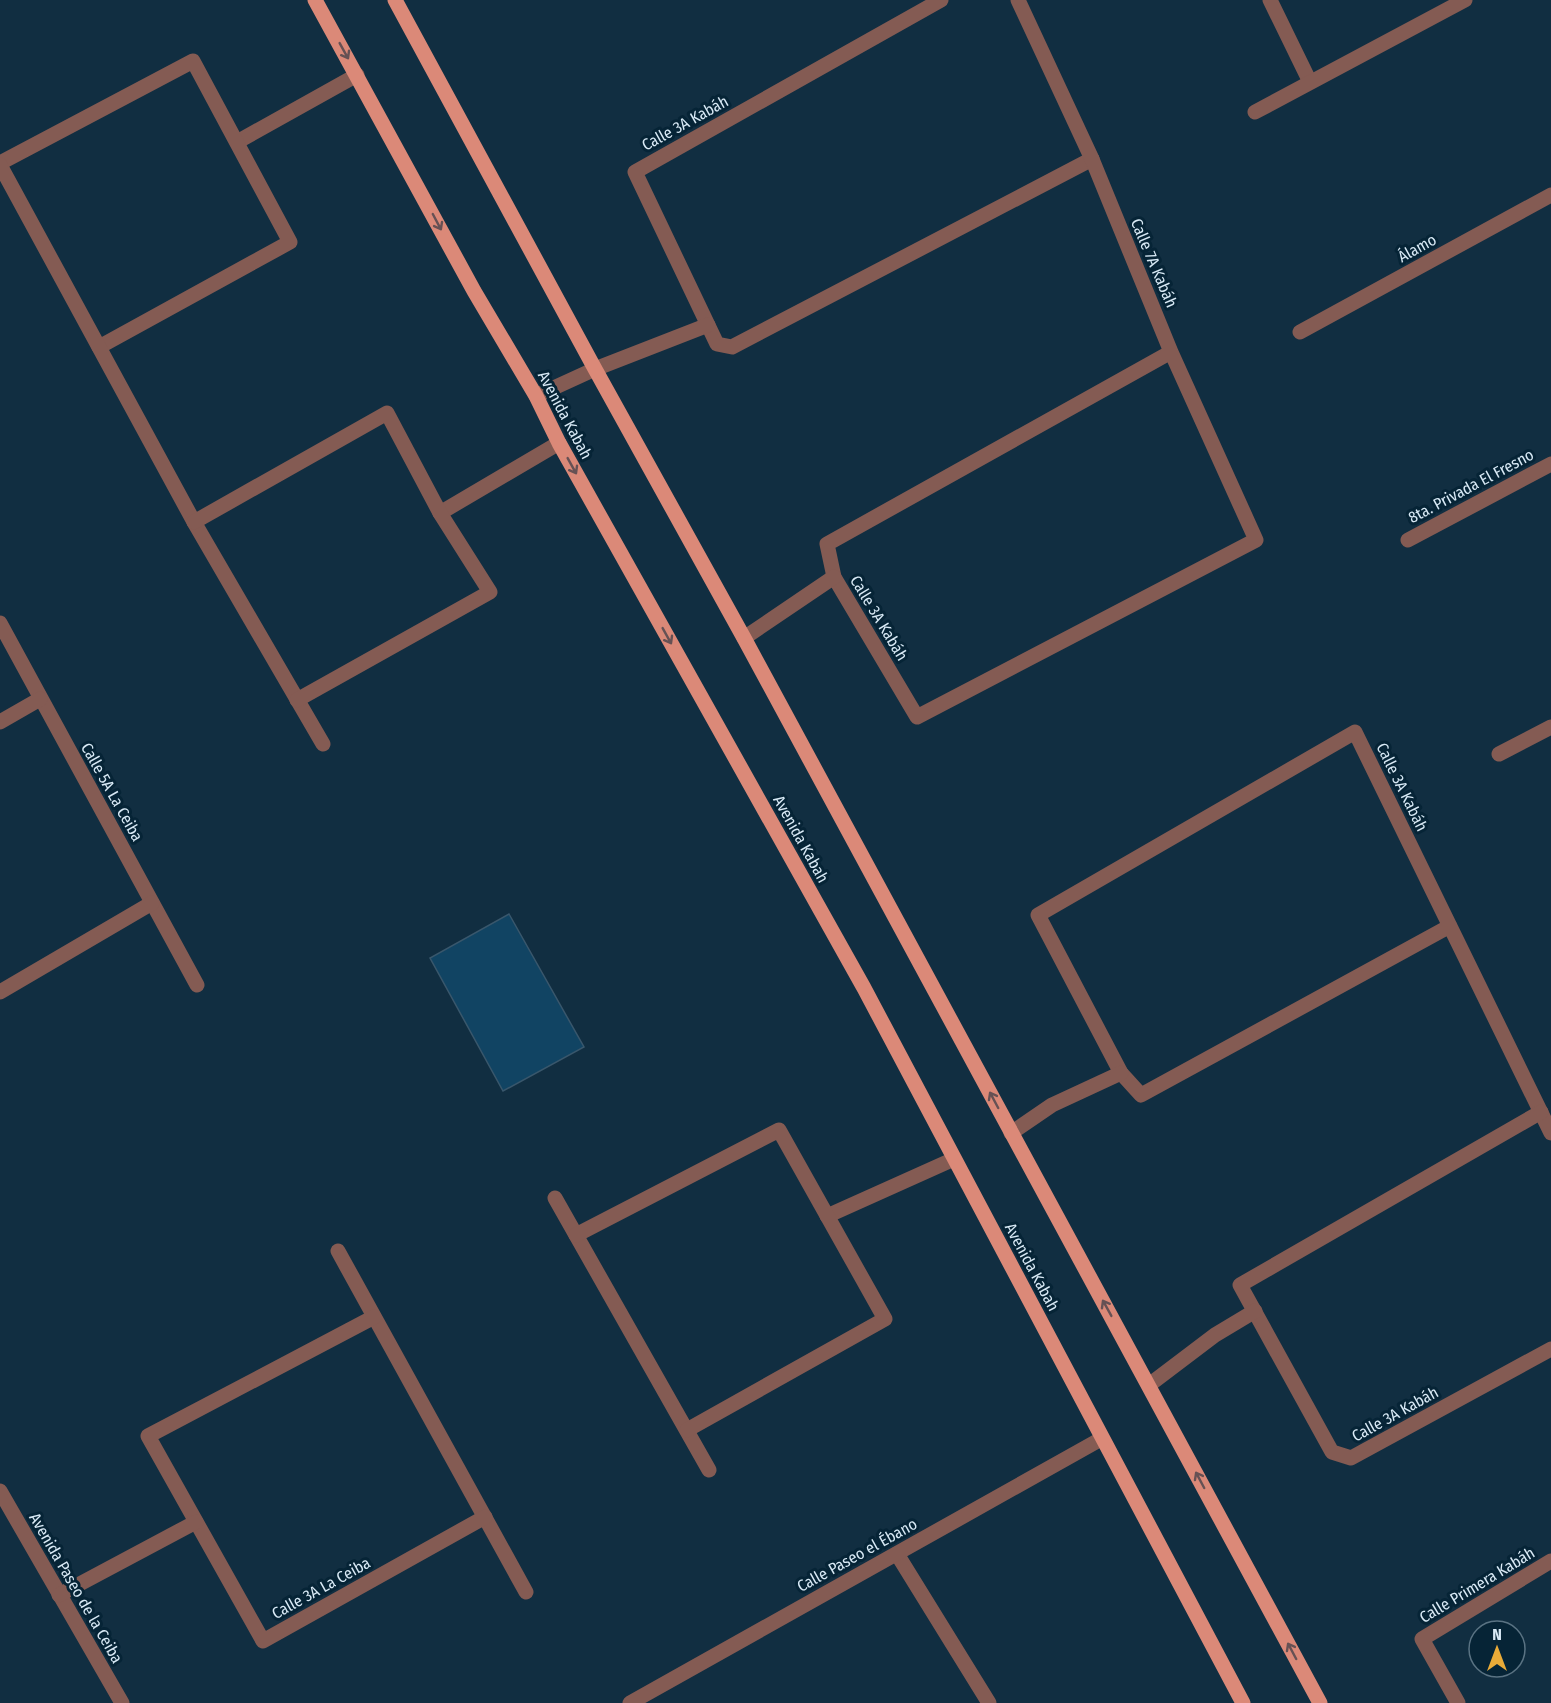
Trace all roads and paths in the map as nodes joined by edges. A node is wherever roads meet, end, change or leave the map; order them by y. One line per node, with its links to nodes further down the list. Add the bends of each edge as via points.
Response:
1 (315, 0): 7 (main road, Avenida Kabah, one-way to 7)
2 (395, 0): 18 (main road)
3 (941, 0): 14 (street, Calle 3A Kabáh, via 635,172)
4 (1018, 0): 11 (street, Calle 7A Kabáh)
5 (1270, 0): 8 (street)
6 (1465, 0): 8 (street)
7 (357, 75): 10 (street); 19 (main road, Avenida Kabah, one-way to 19, via 474,291)
8 (1310, 82): 9 (street)
9 (1255, 112)
10 (237, 142): 12 (street, via 193,61); 16 (street, via 290,242)
11 (1092, 159): 14 (street, Calle 3A Kabáh, via 732,347 717,344); 17 (street, Calle 7A Kabáh)
12 (0, 164): 16 (street)
13 (1551, 195): 15 (street, Álamo)
14 (708, 325): 18 (street)
15 (1300, 332)
16 (99, 347): 23 (street)
17 (1171, 352): 24 (street, Calle 7A Kabáh); 26 (street, Calle 3A Kabáh, via 827,544)
18 (595, 369): 19 (street); 28 (main road)
19 (536, 396): 20 (main road, Avenida Kabah)
20 (559, 443): 22 (street); 43 (main road, Avenida Kabah, one-way to 43, via 858,977)
21 (1551, 464): 25 (street, 8ta. Privada El Fresno)
22 (440, 513): 23 (street, via 387,413); 30 (street, via 490,592)
23 (194, 522): 30 (street)
24 (1256, 540): 26 (street, Calle 3A Kabáh, via 917,717)
25 (1408, 540)
26 (834, 577): 28 (street)
27 (0, 623): 29 (street, Calle 5A La Ceiba)
28 (744, 638): 41 (main road, one-way to 28)
29 (40, 699): 31 (street); 35 (street, Calle 5A La Ceiba)
30 (297, 700): 33 (street)
31 (0, 722)
32 (1551, 727): 34 (street)
33 (323, 744)
34 (1499, 754)
35 (152, 903): 37 (street, Calle 5A La Ceiba); 38 (street)
36 (1450, 926): 39 (street, Calle 3A Kabáh, via 1141,1095); 39 (street, Calle 3A Kabáh, via 1354,732 1038,915); 40 (street, Calle 3A Kabáh)
37 (197, 985)
38 (0, 992)
39 (1121, 1073): 41 (street, via 1052,1105)
40 (1541, 1112): 42 (street, Calle 3A Kabáh); 48 (street, Calle 3A Kabáh, via 1240,1285)
41 (1011, 1133): 51 (main road, one-way to 41)
42 (1551, 1133)
43 (954, 1159): 45 (street); 53 (main road, Avenida Kabah)
44 (555, 1198): 46 (street)
45 (827, 1216): 46 (street, via 779,1130); 52 (street, via 885,1319)
46 (576, 1235): 52 (street)
47 (338, 1251): 49 (street)
48 (1255, 1311): 50 (street, Calle 3A Kabáh, via 1332,1452 1351,1458); 51 (street, via 1215,1335)
49 (374, 1317): 56 (street); 57 (street, Calle 3A La Ceiba, via 148,1436)
50 (1551, 1349)
51 (1149, 1385): 66 (main road, one-way to 51)
52 (687, 1430): 54 (street)
53 (1101, 1439): 58 (street, Calle Paseo el Ébano); 65 (main road, Avenida Kabah)
54 (709, 1470)
55 (0, 1491): 61 (street, Avenida Paseo de la Ceiba)
56 (485, 1517): 57 (street, Calle 3A La Ceiba, via 263,1641); 60 (street)
57 (196, 1522): 61 (street)
58 (897, 1554): 63 (street, Calle Paseo el Ébano); 64 (street)
59 (1551, 1561): 67 (street, Calle Primera Kabáh, via 1422,1639)
60 (526, 1592)
61 (59, 1595): 62 (street, Avenida Paseo de la Ceiba)
62 (122, 1703)
63 (630, 1703)
64 (989, 1703)
65 (1243, 1703)
66 (1320, 1703)
67 (1458, 1703)

